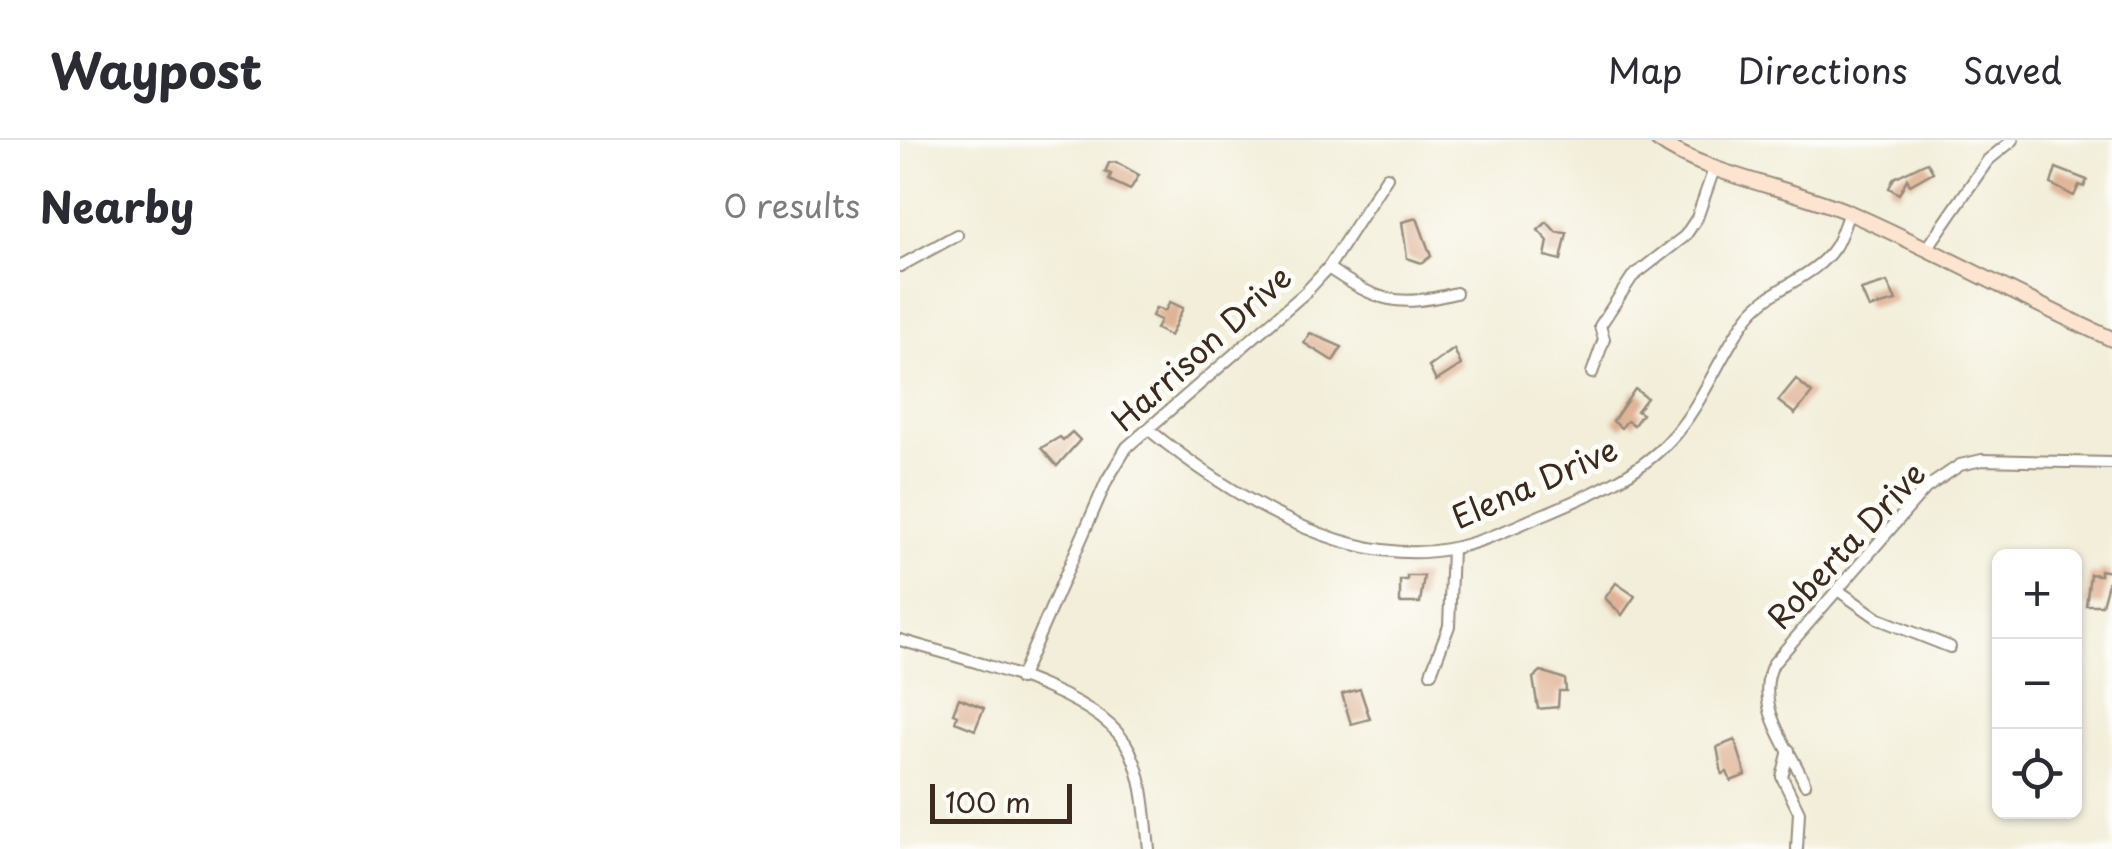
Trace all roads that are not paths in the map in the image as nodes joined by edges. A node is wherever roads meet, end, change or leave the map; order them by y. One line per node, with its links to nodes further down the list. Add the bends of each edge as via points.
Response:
1 (1658, 140): 3 (street)
2 (2013, 140): 7 (street, via 1988,160)
3 (1714, 169): 5 (street); 12 (street, via 1685,236 1632,277 1600,326 1604,339)
4 (1387, 177): 9 (street, Harrison Drive)
5 (1849, 213): 7 (street); 15 (street, Elena Drive, via 1818,265 1775,290 1748,317 1672,438 1644,463 1571,502)
6 (958, 235): 8 (street)
7 (1930, 246): 11 (street)
8 (900, 266)
9 (1328, 268): 10 (street, via 1370,296 1393,302); 13 (street, Harrison Drive)
10 (1456, 293)
11 (2112, 339)
12 (1592, 373)
13 (1148, 429): 15 (street, Elena Drive, via 1191,463 1344,544 1402,552); 20 (street, Harrison Drive, via 1127,447 1107,480)
14 (2112, 463): 16 (street, Roberta Drive, via 1960,465 1926,488)
15 (1452, 549): 19 (street, via 1449,626)
16 (1839, 591): 18 (street, via 1880,619); 21 (street, Roberta Drive, via 1766,678 1768,708)
17 (900, 640): 20 (street)
18 (1950, 647)
19 (1431, 673)
20 (1020, 679): 23 (street, via 1092,711 1129,748 1143,786)
21 (1789, 750): 22 (street, Roberta Drive); 24 (street, Roberta Drive, via 1782,777 1798,812)
22 (1805, 784)
23 (1148, 849)
24 (1797, 849)

